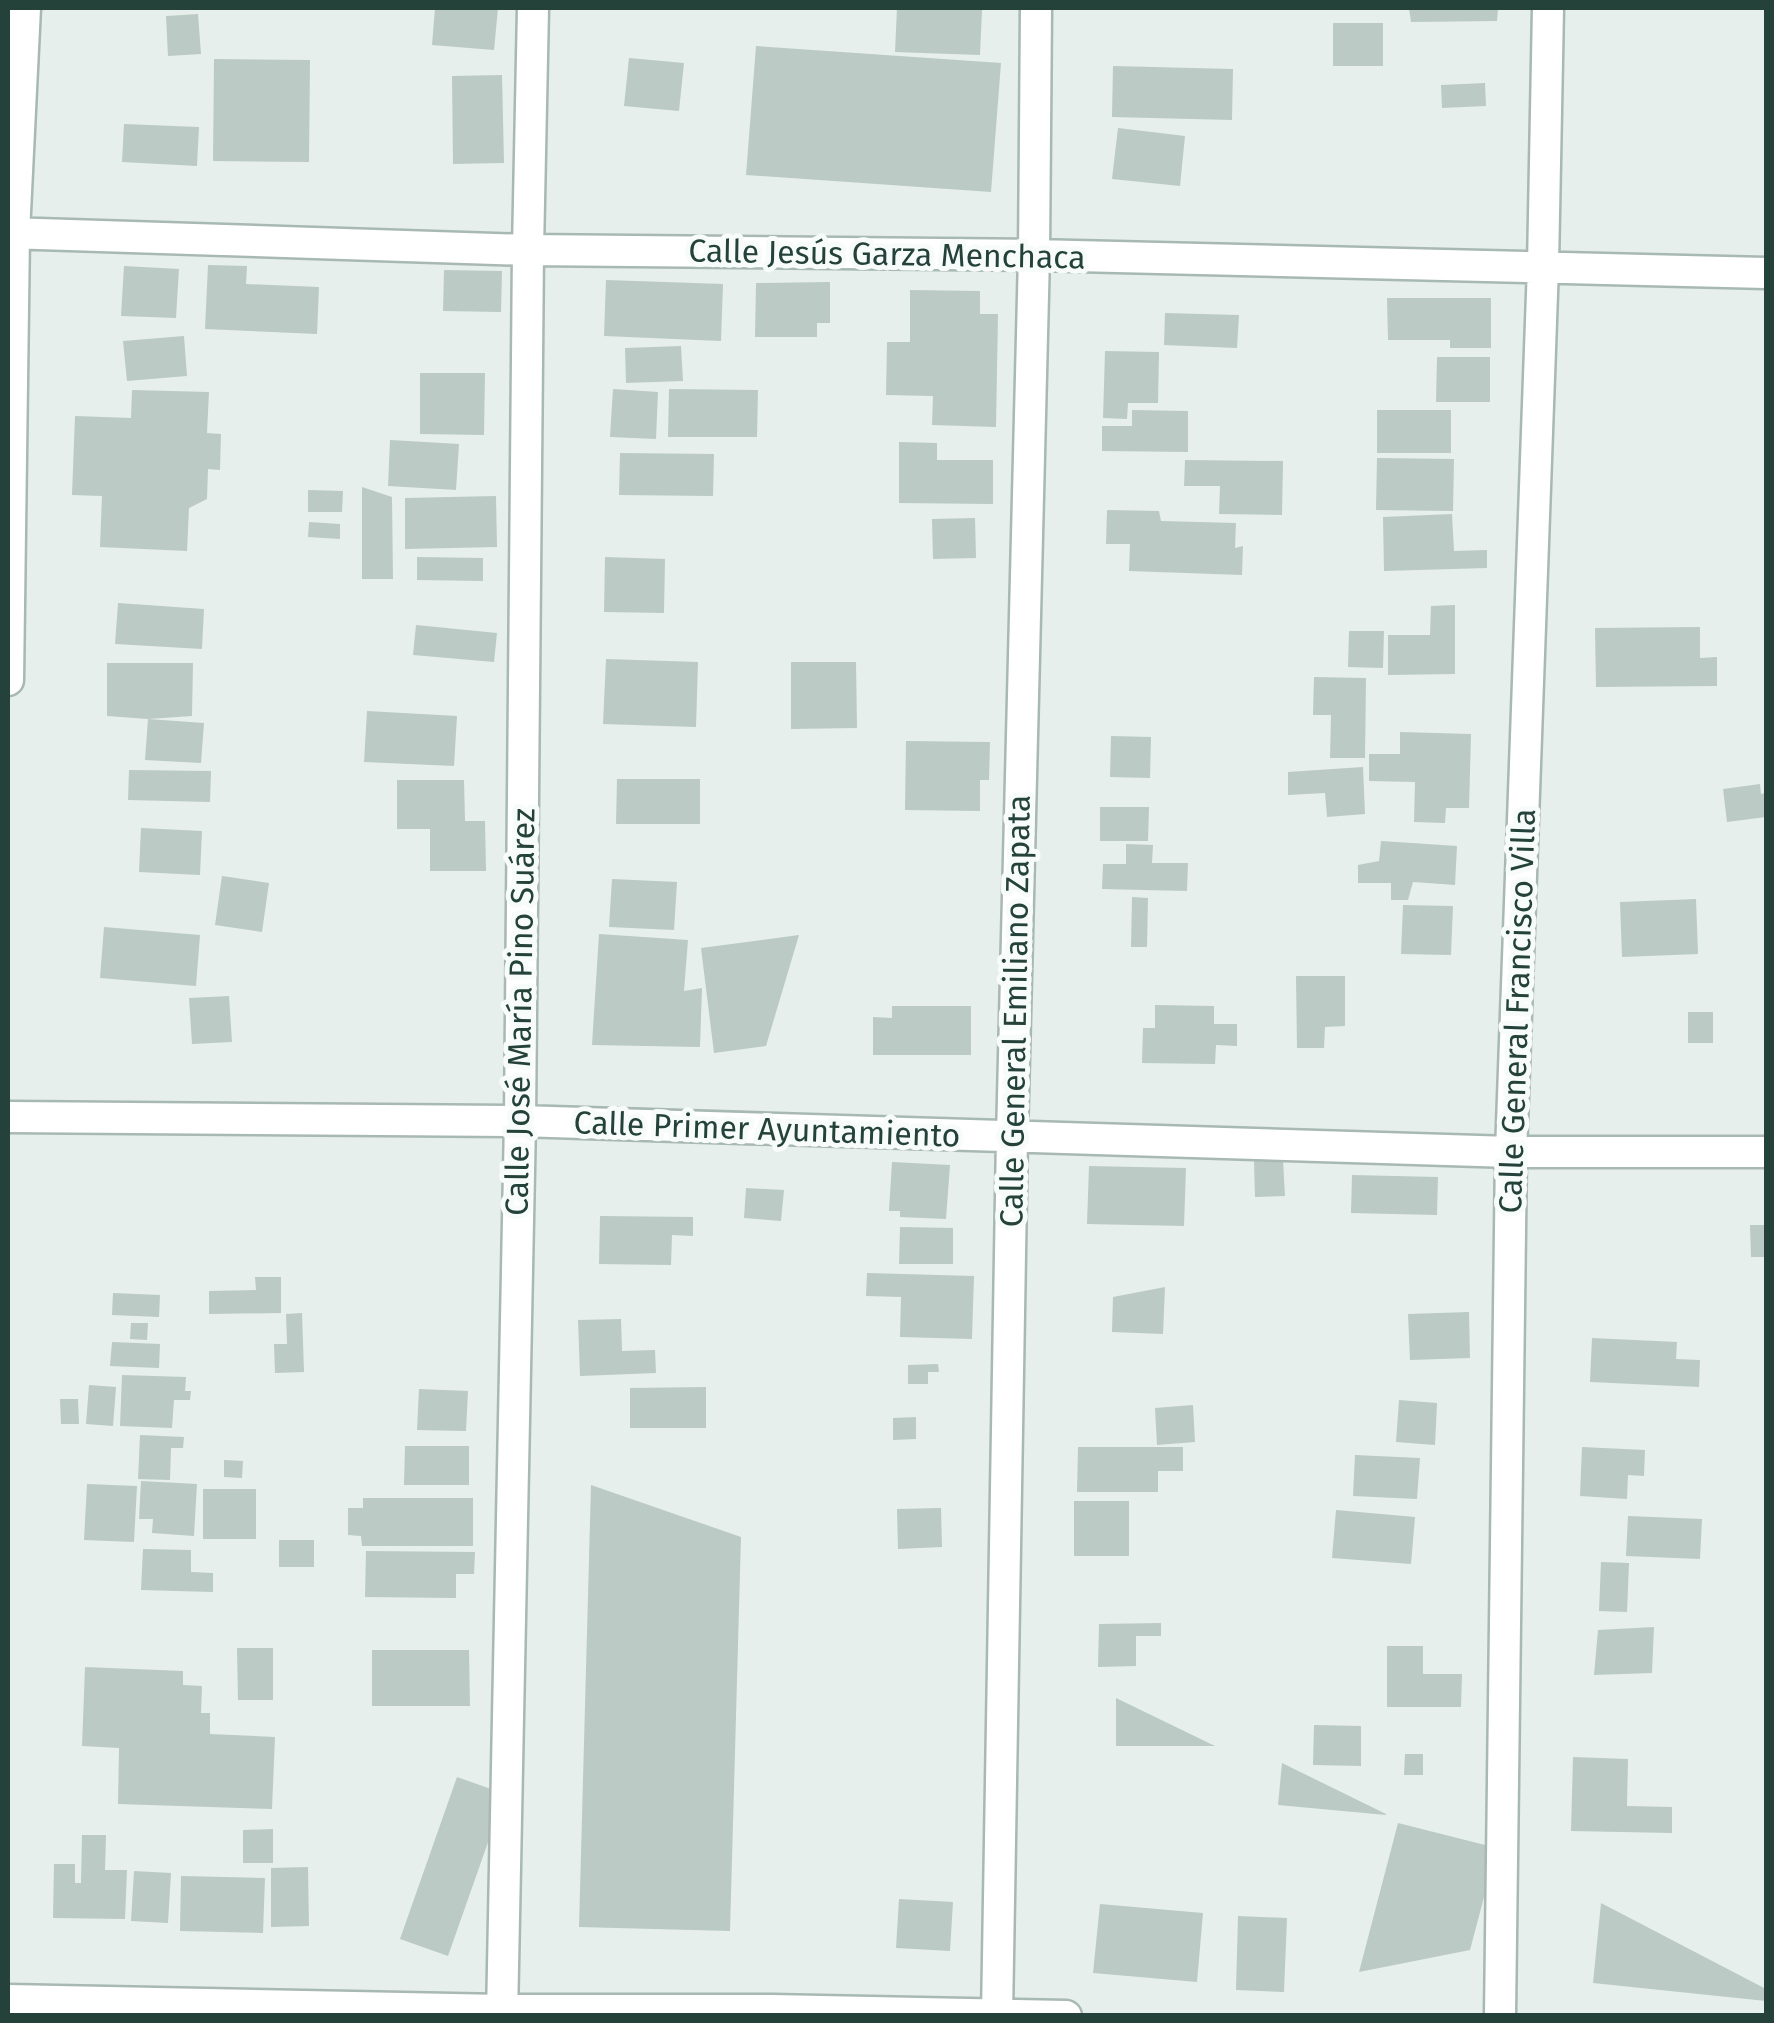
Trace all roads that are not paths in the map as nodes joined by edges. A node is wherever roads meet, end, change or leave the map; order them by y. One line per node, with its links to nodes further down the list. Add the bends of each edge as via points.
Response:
1 (25, 8): 5 (street)
2 (533, 8): 6 (street, Calle José María Pino Suárez)
3 (1036, 8): 7 (street, Calle General Emiliano Zapata)
4 (1548, 8): 8 (street, Calle General Francisco Villa)
5 (11, 233): 6 (street, Calle Jesús Garza Menchaca); 10 (street)
6 (528, 250): 7 (street, Calle Jesús Garza Menchaca); 12 (street, Calle José María Pino Suárez)
7 (1034, 255): 8 (street, Calle Jesús Garza Menchaca); 13 (street, Calle General Emiliano Zapata)
8 (1543, 266): 9 (street, Calle Jesús Garza Menchaca); 14 (street, Calle General Francisco Villa)
9 (1766, 273)
10 (8, 680)
11 (8, 1117): 12 (street, Calle Primer Ayuntamiento)
12 (520, 1121): 13 (street, Calle Primer Ayuntamiento); 17 (street, Calle José María Pino Suárez)
13 (1012, 1137): 14 (street, Calle Primer Ayuntamiento); 18 (street, Calle General Emiliano Zapata)
14 (1511, 1152): 15 (street, Calle Primer Ayuntamiento); 20 (street, Calle General Francisco Villa)
15 (1766, 1152)
16 (8, 2000): 17 (street)
17 (502, 2013): 18 (street)
18 (997, 2015): 19 (street)
19 (1066, 2016)
20 (1500, 2016)

